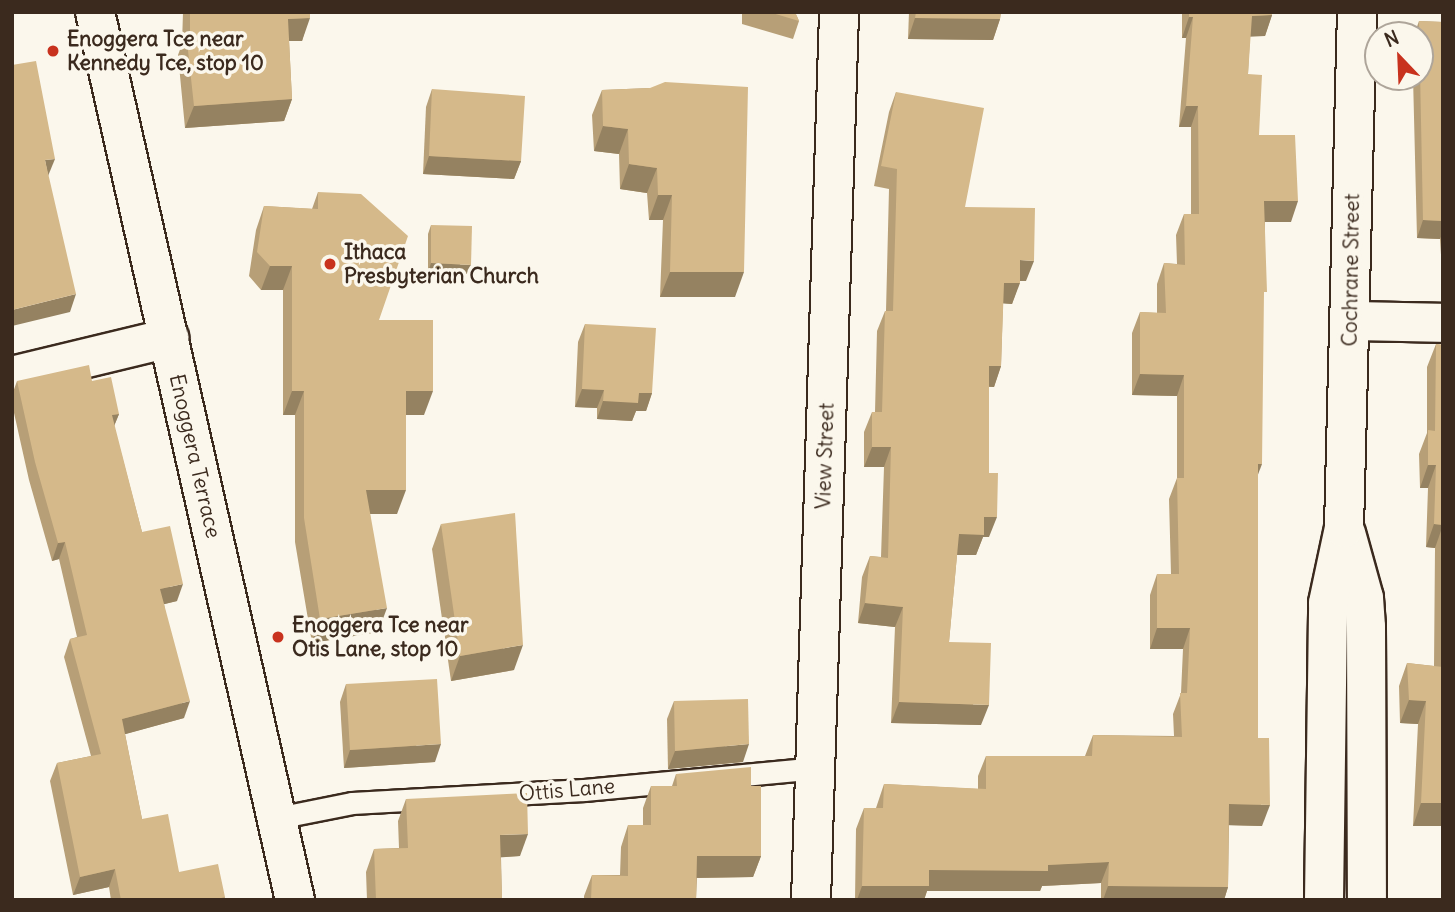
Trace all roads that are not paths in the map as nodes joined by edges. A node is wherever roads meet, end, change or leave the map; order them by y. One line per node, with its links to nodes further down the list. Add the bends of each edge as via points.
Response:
1 (96, 12): 6 (street, Enoggera Terrace)
2 (839, 12): 9 (street, View Street)
3 (1357, 12): 4 (street, Cochrane Street)
4 (1350, 321): 5 (street); 8 (street, Cochrane Street)
5 (1443, 323)
6 (169, 338): 7 (street); 10 (street, Enoggera Terrace)
7 (12, 376)
8 (1344, 528): 13 (street, Cochrane Street, via 1328,603); 14 (street, Cochrane Street, via 1364,598 1366,627)
9 (815, 768): 10 (lane, Ottis Lane, via 535,793 352,803); 12 (street, View Street)
10 (277, 818): 11 (street, Enoggera Terrace)
11 (295, 900)
12 (811, 900)
13 (1324, 900)
14 (1368, 900)

